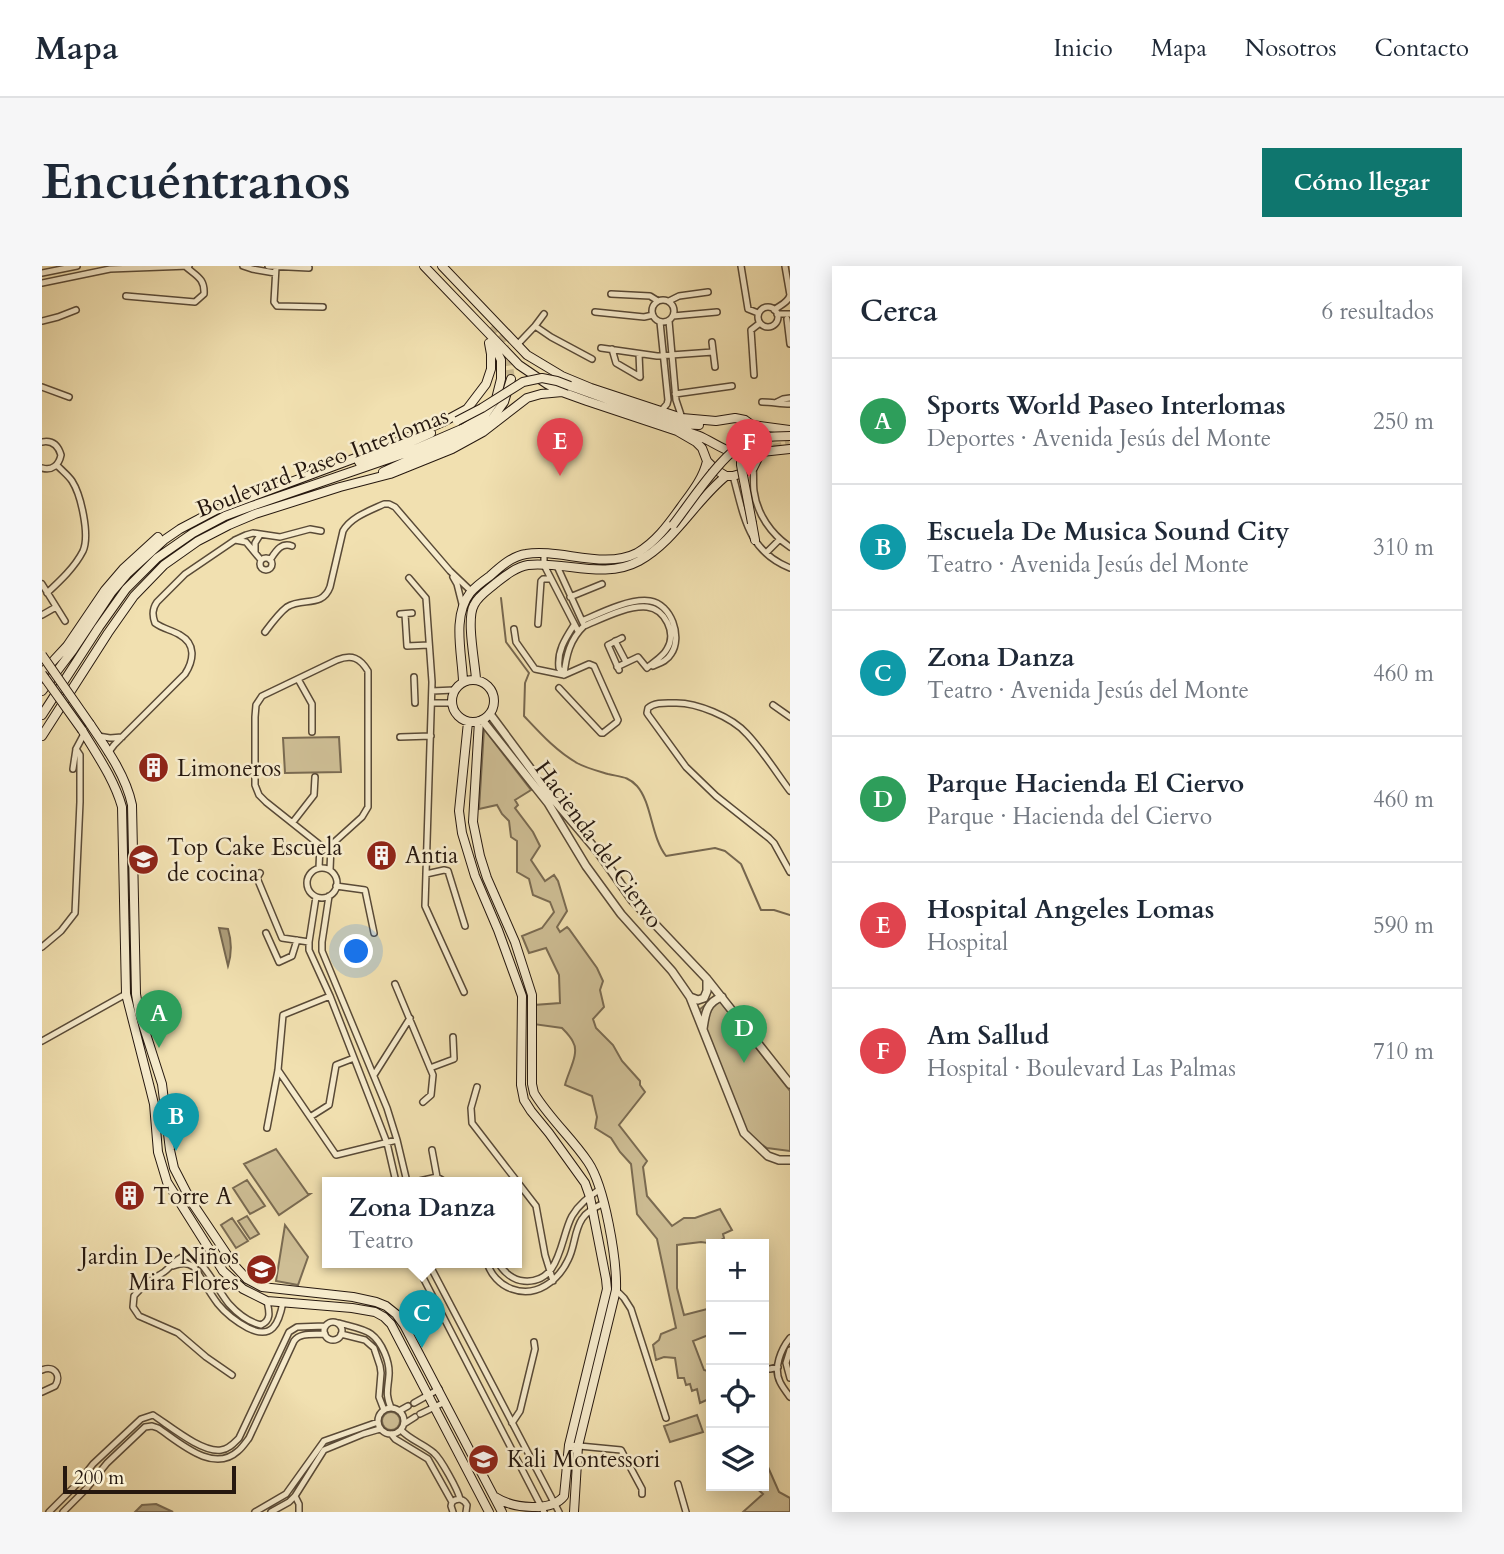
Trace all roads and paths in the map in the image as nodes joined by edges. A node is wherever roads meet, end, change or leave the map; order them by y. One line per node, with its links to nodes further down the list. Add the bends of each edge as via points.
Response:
1 (77, 266): 12 (street)
2 (187, 266): 13 (street, via 110,269); 16 (street, via 204,285 204,294 195,302)
3 (243, 266): 9 (street)
4 (268, 266): 11 (street)
5 (424, 266): 33 (main road)
6 (440, 266): 33 (main road); 36 (main road)
7 (741, 266): 23 (street, via 748,309)
8 (785, 266): 25 (street, via 790,295)
9 (252, 268): 11 (street)
10 (309, 268): 11 (street)
11 (275, 270): 19 (street, via 277,306)
12 (42, 273)
13 (42, 283)
14 (708, 292): 18 (street)
15 (611, 294): 17 (street, via 650,296)
16 (126, 296)
17 (659, 301): 18 (street); 26 (street)
18 (669, 301): 28 (street, via 674,308)
19 (323, 307)
20 (76, 310): 29 (street)
21 (595, 312): 26 (street)
22 (717, 312): 28 (street)
23 (758, 313): 25 (street, via 765,308); 31 (street)
24 (544, 314): 32 (street)
25 (777, 314): 27 (street); 31 (street, via 775,324)
26 (653, 315): 30 (street)
27 (789, 317): 35 (street)
28 (671, 318): 30 (street); 42 (street)
29 (42, 321)
30 (660, 322): 41 (street)
31 (760, 323): 47 (street, via 751,330)
32 (536, 326): 36 (street); 43 (street)
33 (489, 330): 46 (main road); 76 (main road, via 491,369 467,409 393,444); 78 (main road, Boulevard Paseo Interlomas, via 502,360 496,399 485,415 406,453)
34 (712, 342): 39 (street)
35 (790, 344)
36 (517, 345): 44 (main road)
37 (601, 348): 38 (street)
38 (612, 349): 40 (street); 40 (street, via 616,363 640,377)
39 (713, 352): 42 (street); 45 (street)
40 (639, 354): 41 (street)
41 (664, 356): 42 (street); 58 (street, via 668,401)
42 (672, 356): 52 (street)
43 (592, 359)
44 (536, 361): 46 (main road, via 526,365); 58 (main road, via 591,388)
45 (715, 367)
46 (528, 372): 51 (main road)
47 (754, 375)
48 (511, 379): 79 (main road, via 504,402 492,419)
49 (732, 386): 52 (street)
50 (42, 387): 53 (street)
51 (562, 392): 64 (main road); 79 (main road, Boulevard Paseo Interlomas, via 527,398 452,449)
52 (675, 394): 59 (street)
53 (69, 397)
54 (790, 398): 56 (street)
55 (762, 402): 56 (street)
56 (777, 402): 57 (street)
57 (790, 404)
58 (661, 411): 59 (main road)
59 (682, 418): 60 (main road)
60 (716, 421): 61 (main road, via 735,418); 71 (main road, bridge, via 679,424 542,379 523,382 457,421)
61 (752, 425): 62 (main road); 70 (main road, via 761,442)
62 (772, 428): 63 (main road); 69 (main road, via 768,439)
63 (790, 430)
64 (677, 431): 70 (main road, via 692,432 734,453); 72 (main road, via 702,448)
65 (790, 436): 66 (main road, bridge)
66 (751, 440): 85 (main road, bridge, via 727,456); 89 (main road, bridge, via 741,455 741,465)
67 (42, 442): 73 (street, via 52,442 60,449)
68 (790, 449): 69 (main road)
69 (774, 450): 70 (main road)
70 (757, 452): 75 (main road)
71 (368, 459): 76 (main road); 78 (main road)
72 (707, 461): 77 (main road); 80 (main road)
73 (57, 465): 74 (street); 107 (street, via 73,482 86,539 75,564)
74 (42, 468)
75 (753, 468): 77 (main road); 81 (street)
76 (315, 473): 131 (main road, via 216,510 164,540 111,593)
77 (729, 476): 82 (main road); 83 (street)
78 (339, 477): 138 (main road, Boulevard Paseo Interlomas, via 225,516 157,558 126,589)
79 (365, 480): 144 (main road, Boulevard Paseo Interlomas, via 242,519 164,565 134,596)
80 (698, 482): 82 (main road, via 705,484); 85 (main road)
81 (754, 488): 83 (street, via 744,488); 90 (street, via 761,514)
82 (708, 492): 99 (main road, via 661,544 638,561 613,569)
83 (738, 495): 89 (street, via 745,524)
84 (321, 531): 86 (street)
85 (662, 533): 95 (main road, via 636,553 612,559)
86 (260, 535): 88 (street); 93 (street)
87 (158, 537): 123 (main road, via 123,569)
88 (235, 540): 93 (street, via 246,542); 147 (street, via 185,575 153,607 155,623 190,645 191,666)
89 (755, 540): 94 (street)
90 (779, 540): 92 (street); 94 (street)
91 (292, 546): 97 (street, via 280,547)
92 (790, 547)
93 (255, 552): 96 (street)
94 (766, 553): 100 (street)
95 (544, 554): 98 (street); 106 (main road, via 512,559)
96 (261, 560): 97 (street); 97 (street, via 260,567 265,570 271,567)
97 (270, 560)
98 (544, 565): 99 (main road); 103 (street); 126 (main road, via 515,570 474,605)
99 (556, 566): 108 (street)
100 (790, 568)
101 (450, 571): 106 (street); 109 (street); 119 (street, via 395,507 384,504 351,521 342,531 330,587 323,598 289,606)
102 (409, 578): 120 (street, via 426,598)
103 (551, 579): 115 (street, via 541,581); 116 (street)
104 (42, 584): 107 (street)
105 (602, 584): 108 (street)
106 (471, 591): 109 (main road)
107 (47, 593): 110 (street)
108 (570, 597): 114 (street)
109 (462, 605): 127 (main road)
110 (56, 607): 112 (street); 113 (street)
111 (405, 614): 120 (street, via 407,646)
112 (42, 615)
113 (65, 621)
114 (583, 623): 118 (street); 122 (street, via 636,607 664,616 670,630 667,650 647,668 638,657)
115 (538, 624)
116 (574, 625): 118 (street); 124 (street, via 559,654)
117 (514, 629): 124 (street, via 516,642 534,668)
118 (578, 631): 124 (street, via 566,656)
119 (265, 632)
120 (429, 645): 128 (street)
121 (42, 655): 145 (main road, bridge)
122 (626, 663): 122 (street, via 619,640 608,644 618,668)
123 (42, 673): 142 (main road, bridge)
124 (564, 674): 129 (street, via 594,666 617,722 601,733)
125 (298, 679): 143 (street, via 312,704); 156 (street, via 262,696 255,717 255,785 266,802); 162 (street, via 345,657 362,662 368,671 368,807 331,845)
126 (476, 679): 127 (main road); 137 (main road, via 493,693)
127 (463, 681): 130 (main road)
128 (432, 682): 132 (street); 133 (street, via 414,680)
129 (559, 688)
130 (454, 690): 132 (street); 135 (main road)
131 (42, 691)
132 (432, 691): 134 (street)
133 (415, 703)
134 (432, 703): 135 (street); 146 (street)
135 (451, 703): 141 (main road, via 456,715)
136 (773, 705): 139 (street)
137 (490, 714): 140 (main road); 157 (street, Hacienda del Ciervo)
138 (42, 715)
139 (790, 717)
140 (481, 721): 141 (main road); 154 (main road); 158 (street, Hacienda del Ciervo, via 548,803)
141 (468, 722): 155 (main road)
142 (83, 732): 149 (street); 160 (main road, via 117,790)
143 (312, 732)
144 (42, 736)
145 (98, 736): 147 (street); 150 (main road)
146 (432, 736): 148 (street); 165 (street)
147 (122, 737): 150 (street)
148 (400, 737)
149 (76, 749): 151 (street); 174 (street, via 80,755 80,802 75,913)
150 (108, 753): 159 (main road, via 129,793)
151 (73, 769)
152 (315, 777): 156 (street, via 314,795)
153 (790, 791): 163 (street, via 748,735 734,724 688,703 653,704 647,710 686,767 769,838)
154 (474, 800): 155 (street); 208 (main road, via 480,856 532,995 534,1093 588,1162)
155 (460, 801): 209 (main road, via 461,833 522,996 524,1100 577,1169)
156 (293, 822): 161 (street, via 320,845)
157 (583, 833): 158 (street); 175 (street, Hacienda del Ciervo, via 632,900)
158 (571, 841): 180 (street, Hacienda del Ciervo, via 621,914 673,971)
159 (134, 852): 160 (main road); 194 (main road, via 136,994)
160 (124, 853): 178 (main road)
161 (319, 868): 162 (street); 168 (street, via 312,871 307,885)
162 (330, 870): 166 (street)
163 (790, 872)
164 (260, 873): 172 (street, via 257,878 282,938)
165 (426, 874): 169 (street, via 448,872); 177 (street, via 425,906)
166 (336, 886): 167 (street); 171 (street, via 365,890)
167 (329, 896): 168 (street); 191 (street, via 322,951)
168 (316, 897): 173 (street)
169 (466, 926)
170 (266, 933): 172 (street, via 278,962 292,956)
171 (374, 933)
172 (297, 940): 173 (street)
173 (309, 942): 179 (street)
174 (42, 947)
175 (707, 979): 180 (street, via 704,998); 181 (street, Hacienda del Ciervo)
176 (396, 984): 182 (street)
177 (464, 992)
178 (126, 994): 185 (street); 196 (main road)
179 (330, 996): 186 (street); 190 (street, via 283,1016)
180 (690, 997): 183 (street, Hacienda del Ciervo)
181 (722, 997): 183 (street, via 708,1006); 192 (street, Hacienda del Ciervo)
182 (410, 1018): 188 (street); 191 (street)
183 (703, 1029): 202 (street, Hacienda del Ciervo, via 744,1133 768,1156)
184 (453, 1037): 187 (street)
185 (42, 1041)
186 (354, 1058): 197 (street, via 336,1065 329,1105); 200 (street)
187 (454, 1059): 188 (street); 189 (street)
188 (430, 1068): 195 (street, via 431,1095)
189 (454, 1068)
190 (278, 1070): 197 (street); 198 (street)
191 (374, 1075): 199 (street)
192 (790, 1084)
193 (477, 1087): 206 (street, via 472,1123)
194 (164, 1102): 196 (main road); 243 (main road, via 177,1177 247,1279 262,1287 353,1297 386,1306 404,1325)
195 (423, 1102)
196 (153, 1104): 225 (main road, via 158,1152 167,1182 232,1281)
197 (310, 1117): 200 (street, via 336,1155)
198 (267, 1128)
199 (397, 1140): 200 (street); 204 (street)
200 (387, 1143): 203 (street)
201 (432, 1150): 205 (street)
202 (790, 1160)
203 (395, 1177)
204 (406, 1177)
205 (438, 1177)
206 (514, 1177)
207 (522, 1188): 215 (street, via 536,1206)
208 (600, 1189): 209 (street); 210 (main road)
209 (590, 1197): 211 (main road); 212 (street)
210 (604, 1203): 211 (street); 224 (main road)
211 (593, 1209): 213 (street); 233 (main road, via 607,1289)
212 (568, 1225): 213 (street); 214 (street)
213 (576, 1231): 214 (street); 223 (street, via 569,1259)
214 (566, 1233): 216 (street)
215 (545, 1255): 216 (street); 222 (street)
216 (559, 1255): 222 (street)
217 (170, 1268): 225 (street, via 178,1259 194,1258 228,1303 257,1325 268,1319); 226 (street, via 183,1263 194,1267 229,1315 257,1332 272,1328); 240 (street, via 138,1291 133,1307 139,1316 178,1333)
218 (418, 1268): 277 (street)
219 (431, 1268): 251 (street)
220 (489, 1268): 223 (street, via 515,1291 534,1291)
221 (501, 1268): 222 (street, via 523,1281)
222 (549, 1271): 223 (street)
223 (553, 1281)
224 (617, 1290): 235 (main road); 250 (street, via 631,1309)
225 (267, 1301): 226 (main road)
226 (283, 1302): 244 (main road, via 352,1308 384,1317)
227 (338, 1324): 228 (street); 230 (street); 248 (street, via 370,1333 381,1344 389,1373)
228 (325, 1326): 229 (street); 256 (street, via 289,1332 232,1445 223,1450 203,1447 153,1415 141,1419)
229 (324, 1334): 230 (street, via 333,1340); 257 (street, via 301,1335 294,1340 249,1438 227,1458 198,1454 152,1426 145,1427)
230 (341, 1334): 248 (street, via 365,1340 373,1348 381,1373 379,1397)
231 (790, 1338): 237 (street)
232 (534, 1342): 251 (street, via 520,1411)
233 (592, 1349): 235 (main road); 255 (main road)
234 (790, 1350): 236 (street)
235 (601, 1351): 255 (main road)
236 (786, 1363): 237 (street); 241 (street)
237 (778, 1367): 239 (street); 245 (street, via 779,1382)
238 (43, 1368): 242 (street, via 53,1369 57,1375 55,1386)
239 (769, 1369)
240 (232, 1375)
241 (790, 1378)
242 (44, 1389)
243 (439, 1389): 244 (street); 246 (main road)
244 (428, 1395): 247 (main road); 249 (street)
245 (790, 1397)
246 (445, 1402): 247 (street); 262 (main road)
247 (435, 1407): 253 (street); 274 (main road)
248 (388, 1409): 249 (street); 252 (street, via 379,1415)
249 (399, 1411): 253 (street)
250 (666, 1418)
251 (512, 1423): 266 (street)
252 (379, 1425): 254 (street); 263 (street, via 324,1450); 269 (street, via 324,1441 286,1494)
253 (402, 1427): 254 (street); 264 (street, via 436,1454)
254 (391, 1434): 265 (street, via 428,1459)
255 (574, 1446): 261 (street, via 621,1450); 266 (main road); 278 (main road)
256 (93, 1464): 257 (street, via 101,1465); 258 (street)
257 (102, 1471): 259 (street)
258 (86, 1472): 259 (street, via 87,1478); 267 (street)
259 (95, 1479): 268 (street)
260 (677, 1485): 279 (street)
261 (642, 1494)
262 (491, 1495): 275 (main road); 277 (main road, via 521,1510)
263 (295, 1496): 270 (street); 271 (street)
264 (460, 1499): 265 (street); 273 (street, via 466,1502)
265 (453, 1502): 272 (street)
266 (557, 1510): 277 (main road)
267 (49, 1512)
268 (62, 1512)
269 (255, 1512)
270 (271, 1512)
271 (299, 1512)
272 (453, 1512)
273 (466, 1512)
274 (489, 1512)
275 (502, 1512): 276 (main road)
276 (514, 1512)
277 (544, 1512)
278 (574, 1512)
279 (686, 1512)

